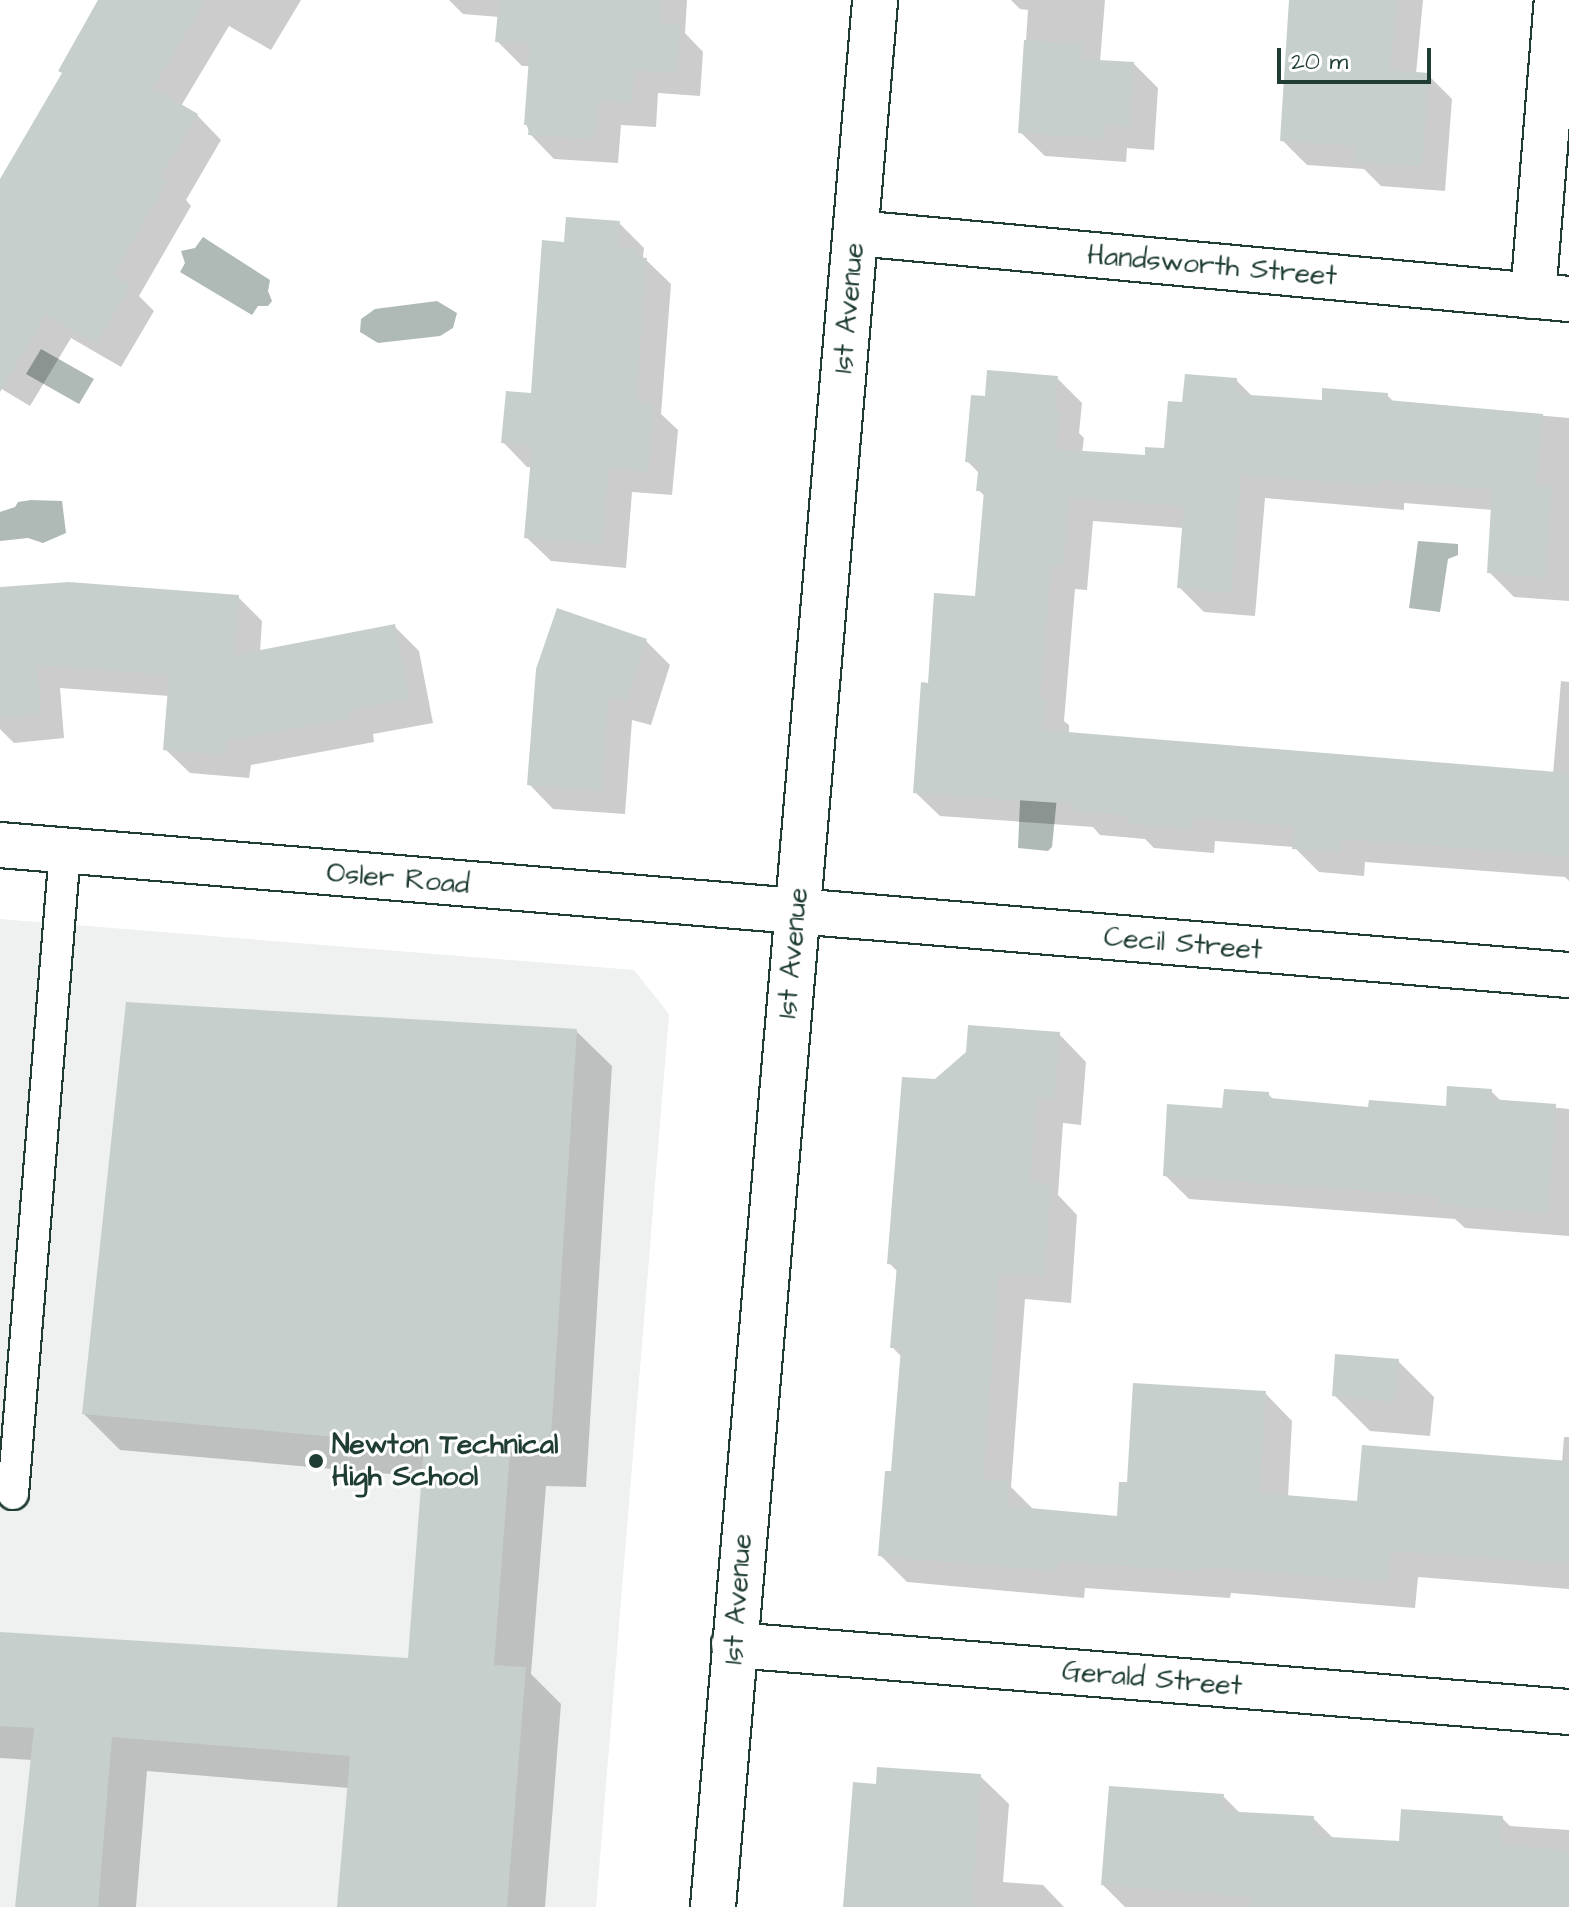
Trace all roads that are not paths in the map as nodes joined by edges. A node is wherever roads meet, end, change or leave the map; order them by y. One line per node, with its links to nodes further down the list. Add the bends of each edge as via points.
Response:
1 (875, 0): 3 (street, 1st Avenue)
2 (1557, 0): 4 (street)
3 (856, 233): 4 (street, Handsworth Street); 7 (street, 1st Avenue)
4 (1551, 298)
5 (0, 845): 6 (street, Osler Road)
6 (65, 850): 7 (street, Osler Road); 9 (lane)
7 (797, 914): 8 (street, Cecil Street); 10 (street, 1st Avenue)
8 (1569, 975)
9 (13, 1494)
10 (734, 1645): 11 (street, Gerald Street); 12 (street, 1st Avenue)
11 (1569, 1712)
12 (713, 1907)

